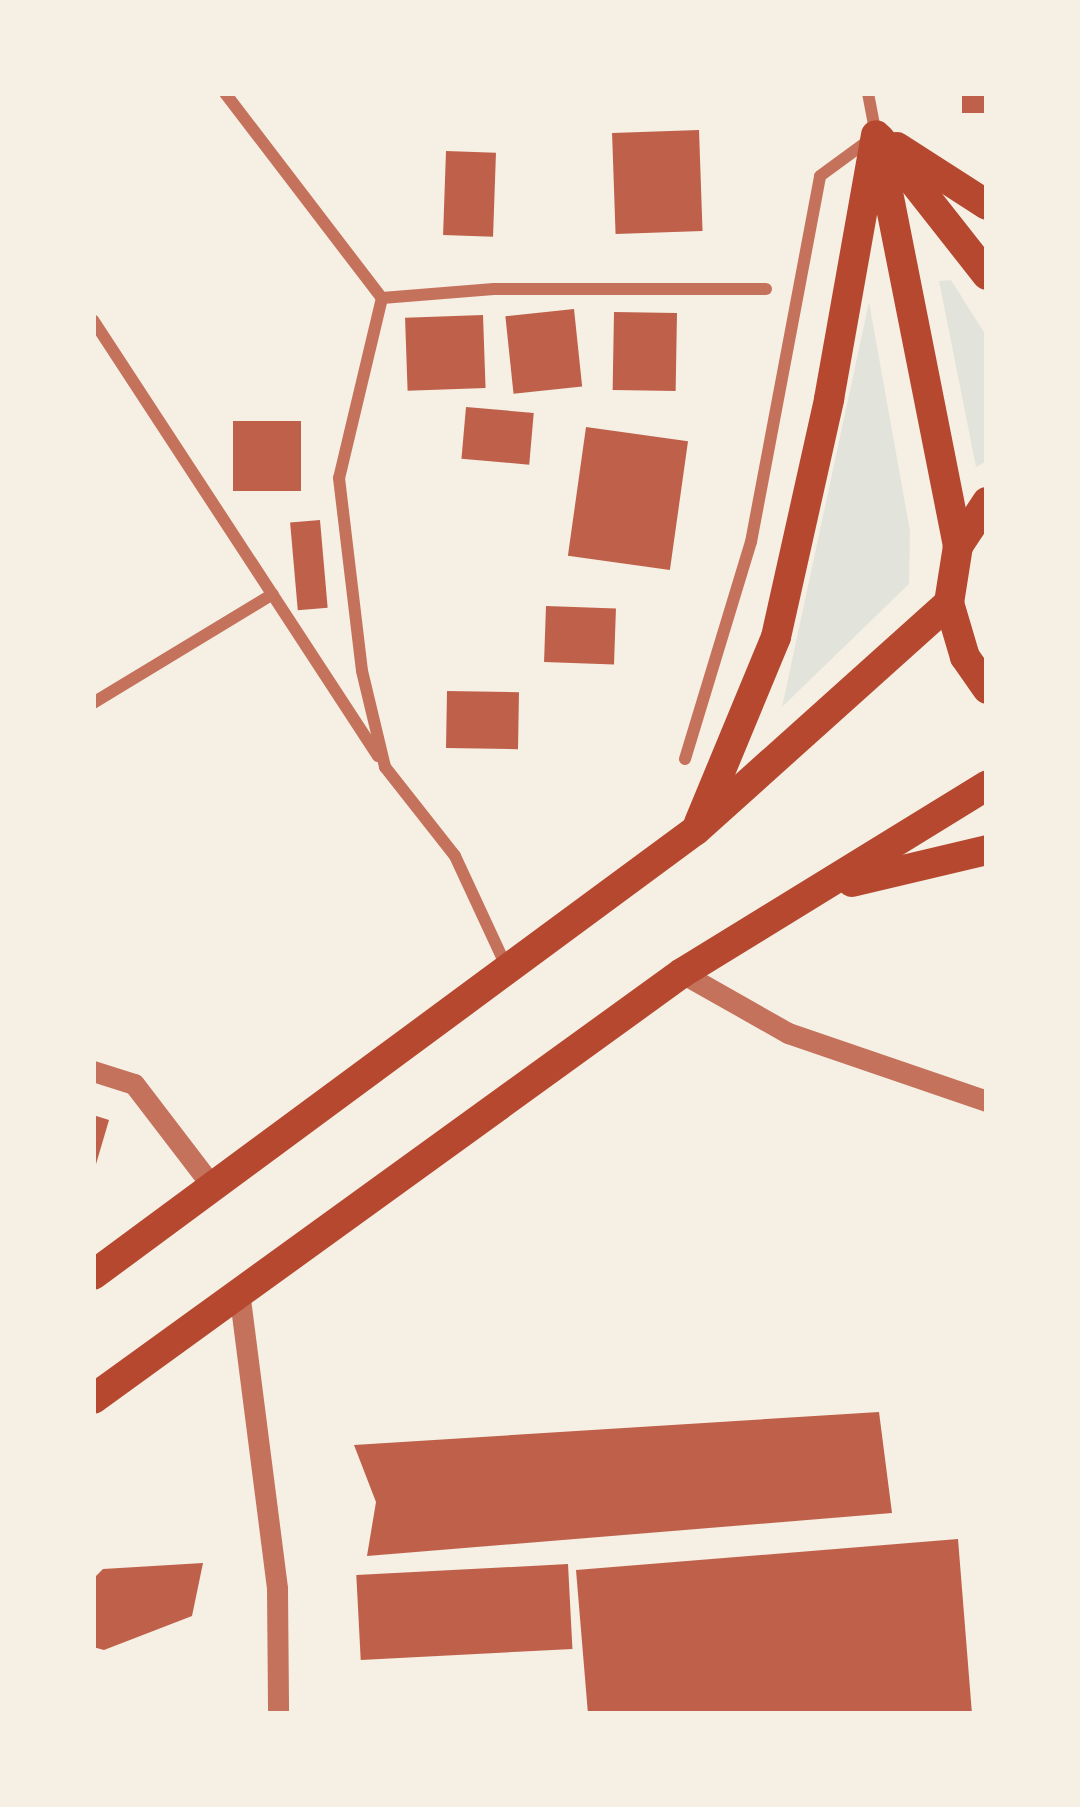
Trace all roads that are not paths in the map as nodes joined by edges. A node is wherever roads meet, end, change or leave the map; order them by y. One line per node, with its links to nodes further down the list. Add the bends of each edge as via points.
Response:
1 (225, 93): 7 (street)
2 (868, 93): 3 (street)
3 (876, 135): 4 (main road); 5 (main road); 10 (main road); 15 (street, via 820,176 751,542); 18 (main road, via 776,637)
4 (987, 205)
5 (987, 275)
6 (766, 290): 7 (street, via 494,289)
7 (382, 298): 16 (street, via 340,478 362,671)
8 (93, 320): 11 (street)
9 (987, 502): 10 (main road)
10 (958, 546): 12 (main road)
11 (273, 594): 14 (street); 16 (street)
12 (949, 603): 13 (main road, via 965,657); 18 (main road)
13 (987, 689)
14 (93, 703)
15 (685, 759)
16 (385, 767): 21 (street, via 455,856)
17 (987, 785): 20 (main road)
18 (696, 830): 21 (main road)
19 (987, 850): 20 (main road)
20 (811, 893): 22 (main road)
21 (506, 966): 25 (main road)
22 (682, 973): 24 (street, via 788,1033); 27 (main road)
23 (93, 1071): 25 (street, via 134,1084)
24 (987, 1100)
25 (212, 1186): 26 (main road)
26 (93, 1275)
27 (238, 1291): 28 (main road); 29 (street, via 277,1589)
28 (93, 1399)
29 (278, 1714)

